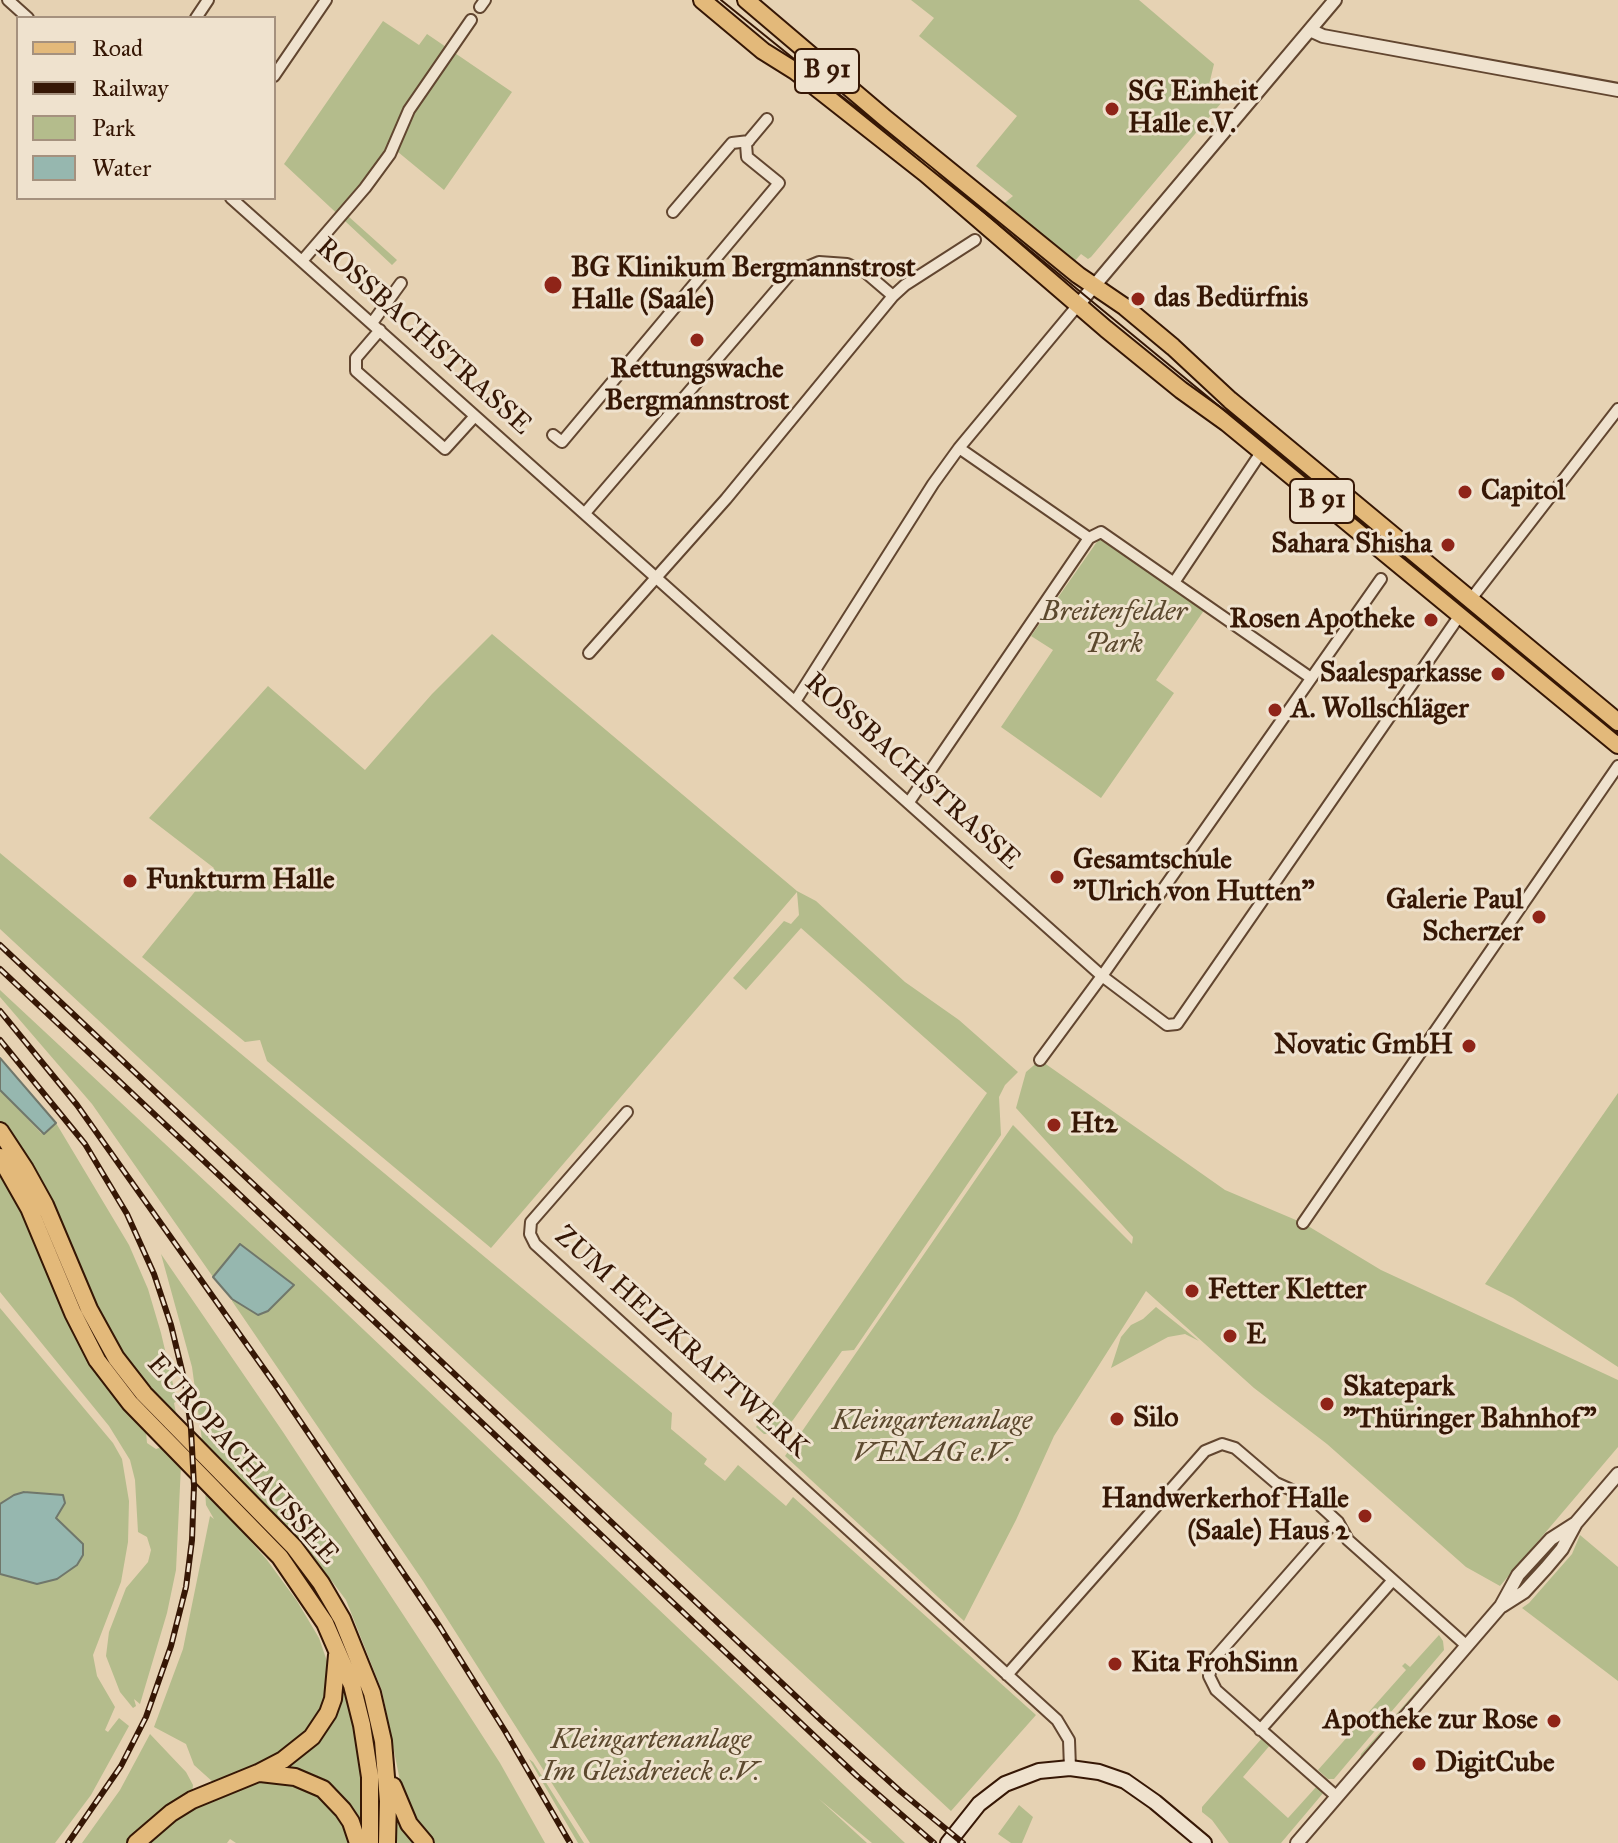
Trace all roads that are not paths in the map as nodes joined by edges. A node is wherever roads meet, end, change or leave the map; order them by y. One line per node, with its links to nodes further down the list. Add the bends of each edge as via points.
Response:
1 (8, 0): 6 (street)
2 (326, 0): 9 (street)
3 (702, 0): 20 (main road, B 91, via 926,174)
4 (746, 0): 18 (main road, B 91)
5 (1335, 0): 8 (street)
6 (26, 16)
7 (471, 20): 16 (street, via 409,110 390,154)
8 (1310, 30): 10 (street); 18 (street)
9 (276, 73)
10 (1618, 90)
11 (767, 119): 12 (street)
12 (749, 141): 14 (street, via 732,143); 24 (street, via 747,157 779,183 652,328 562,442)
13 (233, 200): 16 (street, ROSSBACHSTRASSE)
14 (673, 212)
15 (975, 240): 19 (street)
16 (302, 261): 21 (street, ROSSBACHSTRASSE)
17 (401, 283): 21 (street)
18 (1094, 286): 20 (street); 32 (main road, B 91)
19 (893, 296): 27 (street, via 847,264 819,262 790,274); 29 (street)
20 (1078, 305): 25 (street); 26 (main road, B 91)
21 (376, 326): 23 (street, ROSSBACHSTRASSE); 23 (street, via 356,358 356,371 445,449)
22 (1618, 409): 32 (street)
23 (475, 416): 27 (street, ROSSBACHSTRASSE)
24 (553, 435)
25 (959, 448): 28 (street); 36 (street)
26 (1262, 451): 31 (street); 33 (main road, B 91)
27 (585, 513): 29 (street, ROSSBACHSTRASSE)
28 (1089, 538): 31 (street, via 1101,532); 40 (street)
29 (656, 576): 34 (street); 36 (street, ROSSBACHSTRASSE)
30 (1381, 579): 35 (street)
31 (1175, 581): 35 (street)
32 (1471, 599): 33 (main road); 37 (main road, B 91)
33 (1460, 615): 38 (main road, B 91); 41 (street, ROSSBACHSTRASSE, via 1177,1024 1167,1025)
34 (589, 653)
35 (1311, 678): 41 (street)
36 (796, 700): 40 (street, ROSSBACHSTRASSE)
37 (1618, 722)
38 (1618, 745)
39 (1618, 766): 46 (street)
40 (909, 802): 41 (street, ROSSBACHSTRASSE)
41 (1102, 976): 42 (street)
42 (1040, 1060)
43 (627, 1112): 52 (street, ZUM HEIZKRAFTWERK, via 531,1222 535,1244)
44 (0, 1131): 55 (main road, EUROPACHAUSSEE, via 45,1205 116,1358 165,1416 275,1526 332,1602 372,1693)
45 (0, 1157): 51 (main road, EUROPACHAUSSEE, via 29,1208 97,1360 130,1403 280,1557)
46 (1303, 1223)
47 (1618, 1474): 50 (street, via 1576,1523 1551,1539 1518,1575 1501,1606)
48 (1338, 1522): 49 (street, via 1348,1540); 52 (street, via 1307,1495 1276,1483 1235,1448 1215,1445); 53 (street, via 1210,1667 1216,1690)
49 (1393, 1580): 50 (street); 53 (street)
50 (1467, 1646): 57 (street)
51 (338, 1649): 56 (main road, via 333,1699 321,1726 299,1749); 60 (main road, EUROPACHAUSSEE, via 362,1725 370,1777)
52 (1007, 1675): 54 (street, ZUM HEIZKRAFTWERK, via 1064,1729)
53 (1260, 1730): 57 (street)
54 (1070, 1768): 63 (main road, via 1039,1771 1005,1784 979,1804); 64 (main road, via 1125,1781)
55 (386, 1770): 61 (main road, EUROPACHAUSSEE); 62 (main road, via 409,1824)
56 (258, 1773): 58 (main road, via 192,1800); 59 (main road, via 295,1777 323,1789 351,1822)
57 (1336, 1796): 65 (street)
58 (136, 1843)
59 (358, 1843)
60 (370, 1843)
61 (387, 1843)
62 (425, 1843)
63 (948, 1843)
64 (1204, 1843)
65 (1297, 1843)

